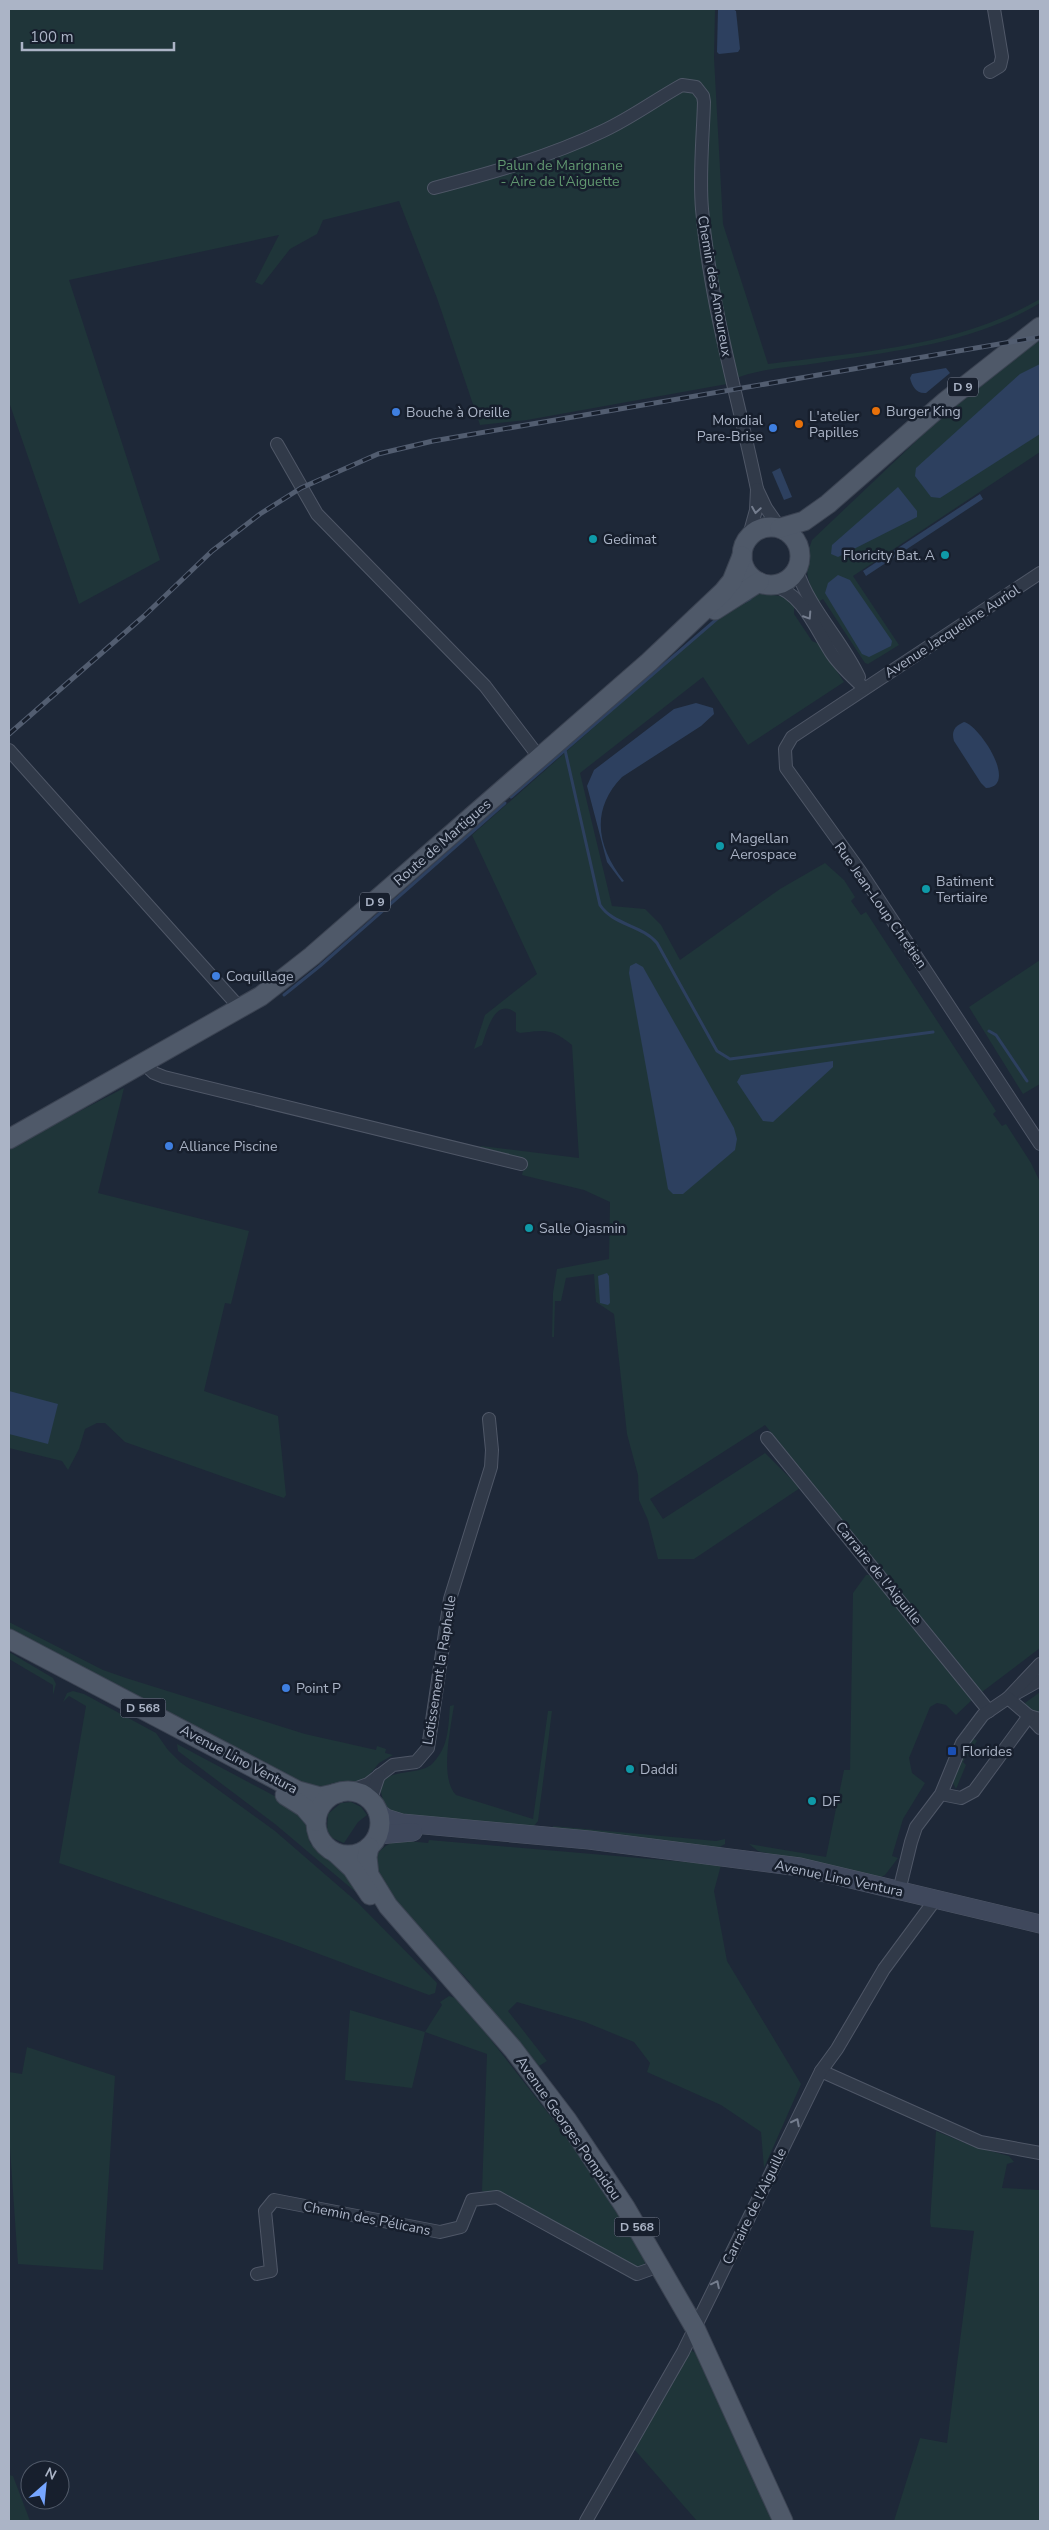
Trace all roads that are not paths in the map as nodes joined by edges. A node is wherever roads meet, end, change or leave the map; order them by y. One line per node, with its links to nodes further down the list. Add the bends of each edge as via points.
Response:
1 (994, 9): 2 (street, via 1002,57 1000,66)
2 (990, 72)
3 (434, 188): 7 (street, Chemin des Amoureux, via 494,172 578,142 622,122 682,85 692,85 700,91 704,102 702,203 707,245 733,390)
4 (1040, 327): 6 (main road, D 9)
5 (277, 444): 17 (street, via 317,514 485,686)
6 (889, 451): 8 (main road, D 9, via 804,522); 10 (main road, D 9, via 810,532)
7 (757, 490): 8 (street, Chemin des Amoureux); 9 (street, Chemin des Amoureux, one-way to 9, via 756,510)
8 (780, 528): 9 (main road, via 762,529); 10 (main road, via 795,540)
9 (745, 548): 13 (main road, via 747,572); 14 (main road, Route de Martigues / D 9, via 732,581 723,592)
10 (799, 548): 11 (main road)
11 (797, 570): 13 (main road, via 787,581); 15 (street, via 806,592 845,651)
12 (1040, 573): 15 (street, Avenue Jacqueline Auriol)
13 (766, 584): 14 (main road, Route de Martigues / D 9, via 716,609); 15 (street, one-way to 15, via 794,596 833,655)
14 (649, 662): 17 (main road, Route de Martigues / D 9)
15 (864, 688): 23 (street, Rue Jean-Loup Chrétien, via 792,737 785,749 786,768 860,871)
16 (9, 750): 18 (street)
17 (539, 757): 18 (main road, Route de Martigues / D 9, via 312,956)
18 (240, 1008): 19 (main road, Route de Martigues / D 9)
19 (143, 1063): 20 (main road, Route de Martigues / D 9); 24 (street, via 164,1077)
20 (72, 1102): 21 (main road, Route de Martigues / D 9); 22 (main road, Route de Martigues / D 9)
21 (9, 1131)
22 (9, 1140)
23 (1040, 1144)
24 (521, 1164)
25 (489, 1419): 35 (street, Lotissement la Raphelle, via 491,1467 450,1599 430,1743 419,1760 412,1764 393,1765)
26 (767, 1438): 32 (street, Carraire de l'Aiguille)
27 (9, 1639): 36 (main road, Avenue Lino Ventura / D 568, via 298,1791 320,1798)
28 (9, 1647): 39 (main road, Avenue Lino Ventura / D 568, via 299,1803)
29 (1040, 1664): 31 (street)
30 (1040, 1680): 31 (street)
31 (1008, 1698): 32 (street); 33 (street)
32 (989, 1711): 37 (street, via 965,1738)
33 (1035, 1718): 34 (street); 37 (street, via 974,1791 961,1798)
34 (1040, 1728)
35 (379, 1776): 36 (street, Lotissement la Raphelle, via 362,1788); 38 (street, via 373,1794)
36 (344, 1792): 38 (main road, via 360,1793); 39 (main road, via 328,1798 321,1806)
37 (941, 1794): 43 (street, via 916,1827)
38 (375, 1808): 40 (main road, via 380,1825); 41 (main road, Avenue Lino Ventura, via 386,1818 402,1823)
39 (316, 1821): 42 (main road, via 320,1838)
40 (373, 1841): 41 (main road, Avenue Lino Ventura, via 408,1831 539,1844); 42 (main road, via 356,1854); 46 (main road, Avenue Georges Pompidou, via 368,1868 377,1889)
41 (636, 1847): 43 (main road, Avenue Lino Ventura, via 800,1867)
42 (336, 1853): 46 (main road, Avenue Georges Pompidou, via 352,1868 378,1906)
43 (899, 1891): 44 (main road, Avenue Lino Ventura)
44 (935, 1900): 45 (main road, Avenue Lino Ventura); 47 (street, Carraire de l'Aiguille, via 884,1969)
45 (1040, 1924)
46 (438, 1966): 49 (main road, Avenue Georges Pompidou / D 568, via 513,2049 567,2120 625,2207)
47 (821, 2071): 48 (street, via 973,2139); 51 (street, Carraire de l'Aiguille, one-way to 47)
48 (1040, 2153)
49 (659, 2266): 50 (street, Chemin des Pélicans, via 637,2274 497,2198 472,2200 461,2227 440,2232 274,2200 265,2211 271,2271); 51 (main road, Avenue Georges Pompidou / D 568)
50 (257, 2274)
51 (695, 2328): 52 (street, Carraire de l'Aiguille); 53 (main road, Avenue Georges Pompidou / D 568)
52 (586, 2521)
53 (783, 2521)

